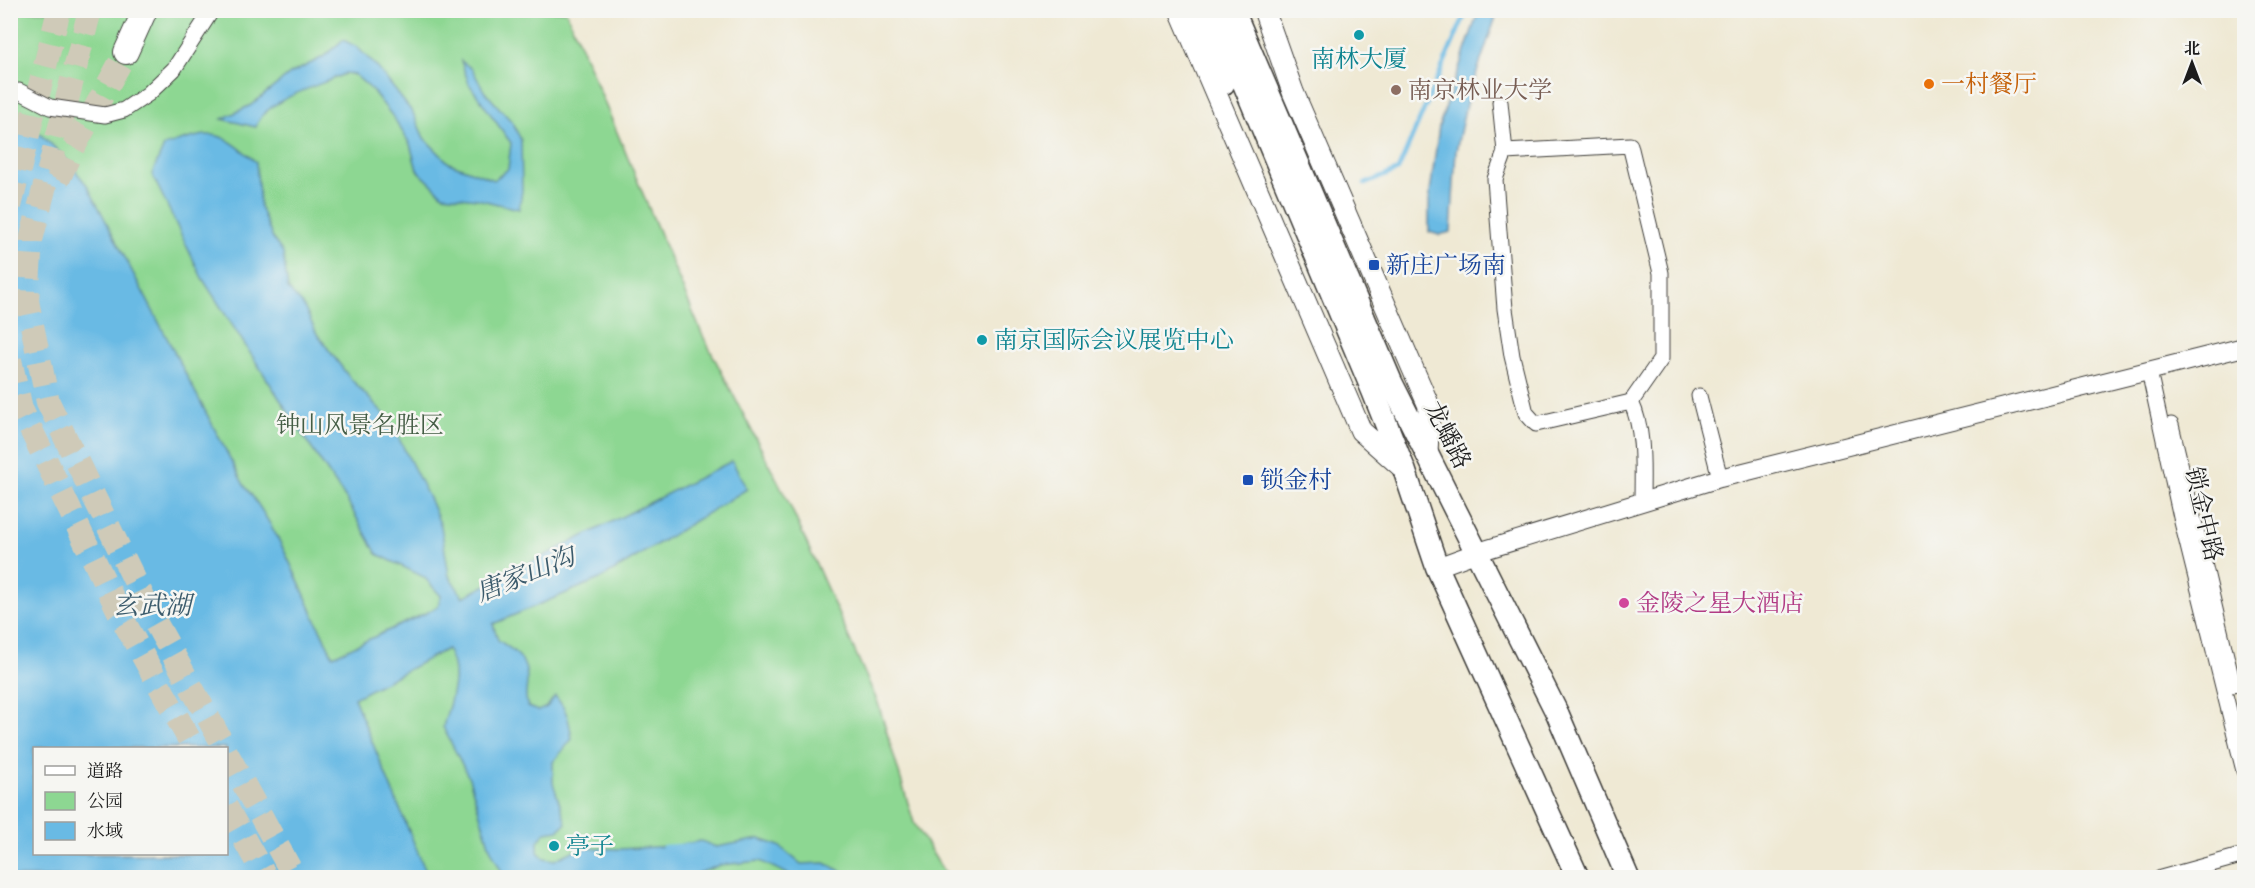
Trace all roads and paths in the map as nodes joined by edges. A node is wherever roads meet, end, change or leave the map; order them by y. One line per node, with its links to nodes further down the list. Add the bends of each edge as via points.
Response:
1 (145, 10): 9 (highway)
2 (212, 10): 12 (street, via 174,69 124,110 105,115 50,107)
3 (1180, 10): 15 (main road)
4 (1193, 10): 11 (main road)
5 (1213, 10): 21 (main road, 龙蟠路)
6 (1233, 10): 21 (main road, 龙蟠路)
7 (1244, 10): 10 (main road)
8 (1264, 10): 13 (main road)
9 (126, 51)
10 (1268, 64): 13 (main road)
11 (1224, 83): 15 (main road)
12 (19, 92)
13 (1293, 92): 22 (main road, via 1429,406)
14 (1500, 102): 16 (street)
15 (1225, 112): 23 (main road, via 1361,430)
16 (1505, 152): 20 (street, via 1495,179 1505,309 1526,412 1536,424); 20 (street, via 1630,145 1661,273 1661,359)
17 (2244, 347): 18 (street)
18 (2153, 370): 24 (street); 28 (street, 锁金中路); 29 (street, 锁金中路, via 2182,522)
19 (1699, 396): 24 (street)
20 (1631, 402): 25 (street, via 1637,415)
21 (1390, 404): 22 (main road, 龙蟠路); 23 (main road, 龙蟠路)
22 (1427, 455): 26 (main road, 龙蟠路)
23 (1404, 469): 27 (main road, 龙蟠路)
24 (1720, 478): 25 (street)
25 (1642, 502): 26 (street)
26 (1478, 552): 27 (street); 32 (main road, 龙蟠路, via 1558,715)
27 (1437, 567): 31 (main road, 龙蟠路)
28 (2244, 732)
29 (2244, 771)
30 (2244, 855): 33 (street)
31 (1578, 878)
32 (1628, 878)
33 (2161, 878)

